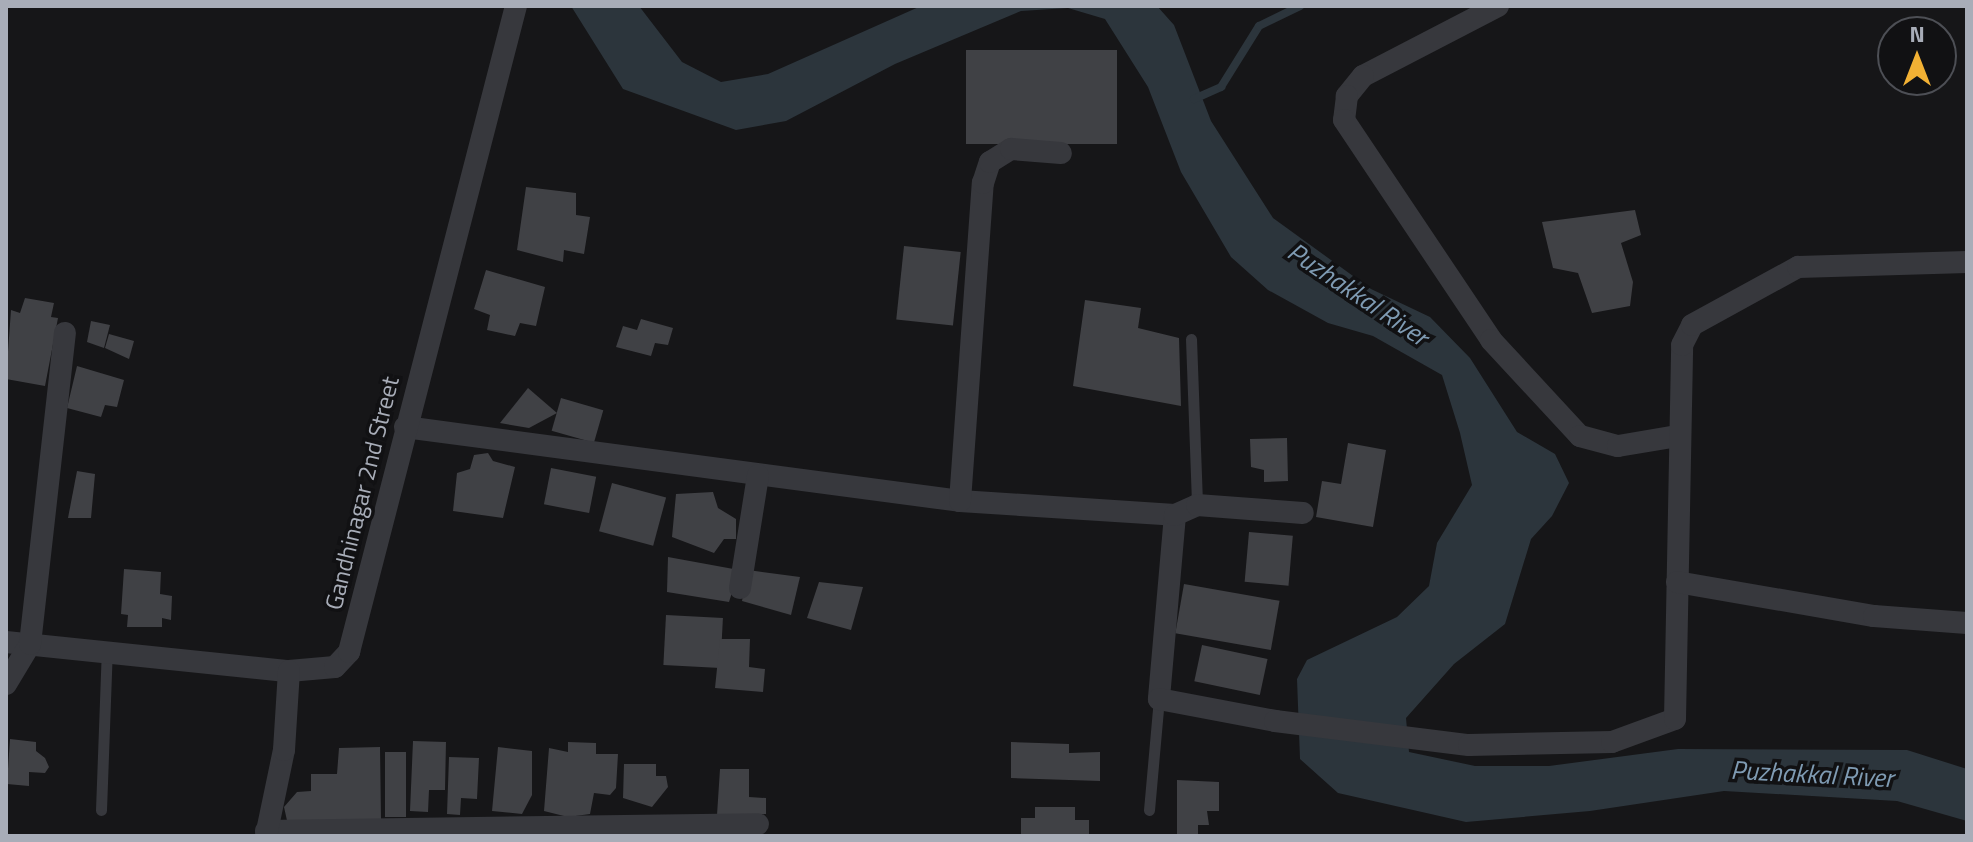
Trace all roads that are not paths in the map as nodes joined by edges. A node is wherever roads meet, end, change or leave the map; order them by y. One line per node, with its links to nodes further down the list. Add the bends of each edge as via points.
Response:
1 (516, 6): 7 (street, Gandhinagar 2nd Street)
2 (1498, 6): 8 (street, via 1363,76 1347,96 1344,120 1491,340 1580,436 1618,446)
3 (1061, 153): 10 (street, via 1011,149 990,162 983,183)
4 (1967, 262): 8 (street, via 1798,267 1692,325 1682,345)
5 (65, 333): 18 (street)
6 (1191, 339): 11 (lane)
7 (405, 427): 9 (street); 20 (street, Gandhinagar 2nd Street, via 349,652 335,667)
8 (1678, 436): 14 (street)
9 (758, 475): 10 (street); 15 (street)
10 (960, 501): 13 (street)
11 (1197, 505): 12 (street); 13 (street)
12 (1303, 513)
13 (1175, 515): 22 (street)
14 (1677, 582): 16 (street, via 1874,616); 22 (street, via 1675,719 1612,742 1469,745 1275,721)
15 (740, 588)
16 (1967, 623)
17 (6, 642): 18 (street, Gandhinagar 2nd Street)
18 (30, 644): 19 (street, Gandhinagar 2nd Street); 21 (street)
19 (107, 650): 20 (street, Gandhinagar 2nd Street); 23 (lane)
20 (289, 671): 27 (street, via 284,750)
21 (6, 684)
22 (1159, 699): 24 (lane)
23 (101, 810)
24 (1149, 810)
25 (758, 824): 26 (street)
26 (692, 830): 27 (street)
27 (266, 833)

